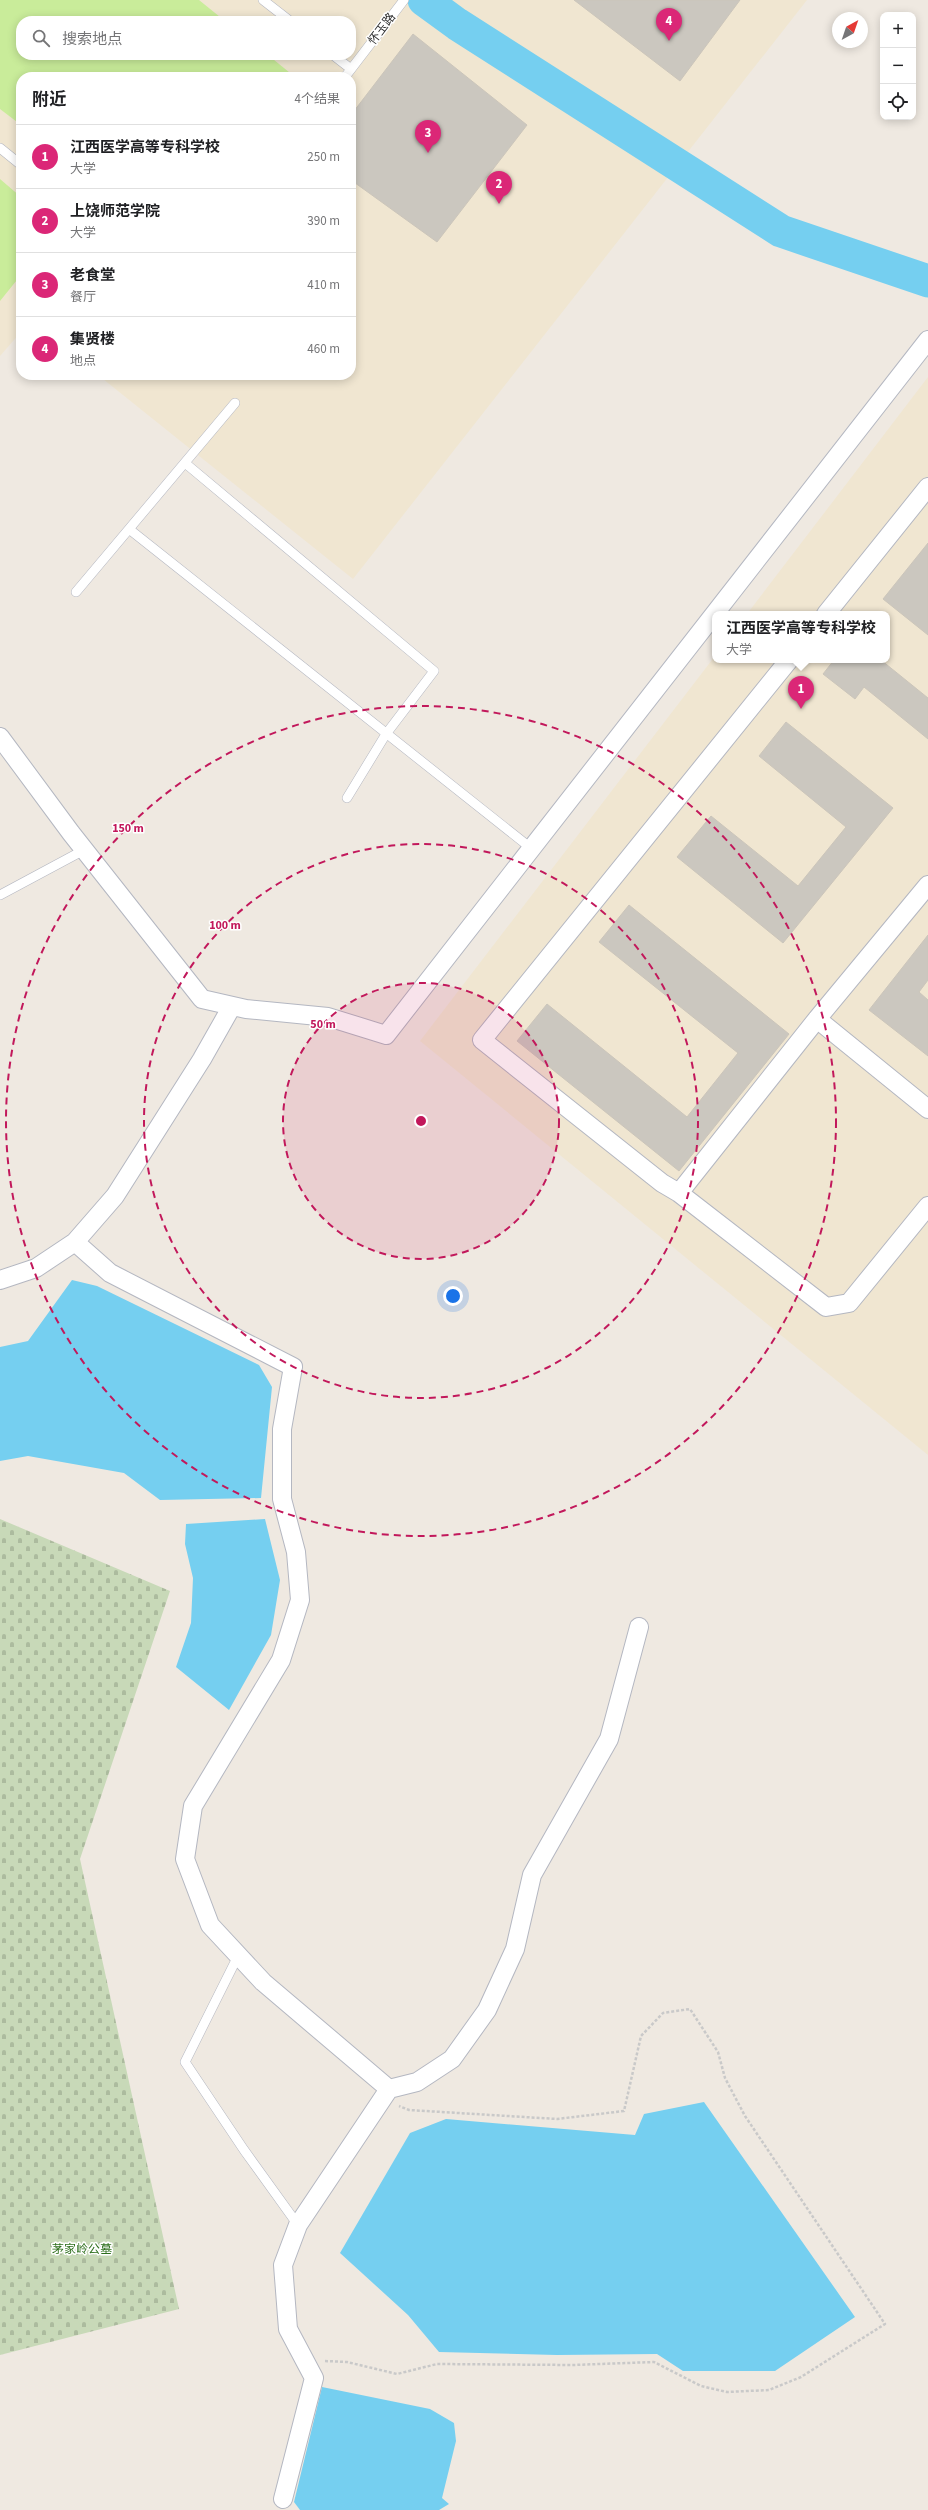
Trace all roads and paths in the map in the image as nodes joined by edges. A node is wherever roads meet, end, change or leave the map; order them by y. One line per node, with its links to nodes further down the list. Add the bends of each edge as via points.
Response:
1 (263, 0): 3 (lane)
2 (404, 0): 5 (lane, 怀玉路)
3 (284, 16)
4 (339, 60): 5 (lane)
5 (351, 69): 6 (lane, 怀玉路)
6 (349, 72)
7 (0, 148): 8 (lane)
8 (16, 161)
9 (927, 341): 15 (street)
10 (235, 403): 11 (lane)
11 (185, 463): 13 (lane); 19 (lane, via 434,671)
12 (928, 487): 16 (street)
13 (129, 529): 14 (lane); 19 (lane)
14 (76, 592)
15 (717, 611)
16 (828, 611)
17 (712, 618): 22 (street)
18 (787, 663): 29 (street, via 482,1040 662,1183)
19 (386, 734): 21 (lane); 22 (lane)
20 (0, 737): 23 (street)
21 (347, 798)
22 (532, 849): 26 (street, via 386,1035 328,1017)
23 (84, 850): 25 (lane); 26 (street, via 202,999)
24 (928, 885): 27 (street)
25 (0, 895)
26 (232, 1006): 31 (street, via 202,1059 115,1196)
27 (817, 1019): 28 (street); 29 (street)
28 (928, 1109)
29 (679, 1193): 30 (street, via 826,1307 849,1303)
30 (928, 1206)
31 (75, 1242): 32 (street, via 36,1268); 34 (street, via 110,1273 293,1366 282,1428 282,1499 296,1552 300,1600 281,1660 193,1806 185,1859 210,1925)
32 (0, 1280)
33 (639, 1627): 35 (street, via 609,1740 532,1876 515,1948 486,2010 452,2059 417,2082)
34 (238, 1956): 35 (street); 36 (lane, via 185,2062)
35 (385, 2094): 36 (street); 37 (path, via 409,2110 557,2119 624,2111 642,2036 663,2013 690,2009 718,2052 725,2078 745,2116 885,2324 807,2373 769,2390 727,2392 701,2386 654,2362 573,2365 437,2364 398,2374 347,2362)
36 (298, 2225): 37 (street, via 284,2265 288,2329)
37 (304, 2360): 38 (street, via 314,2378)
38 (283, 2499)

